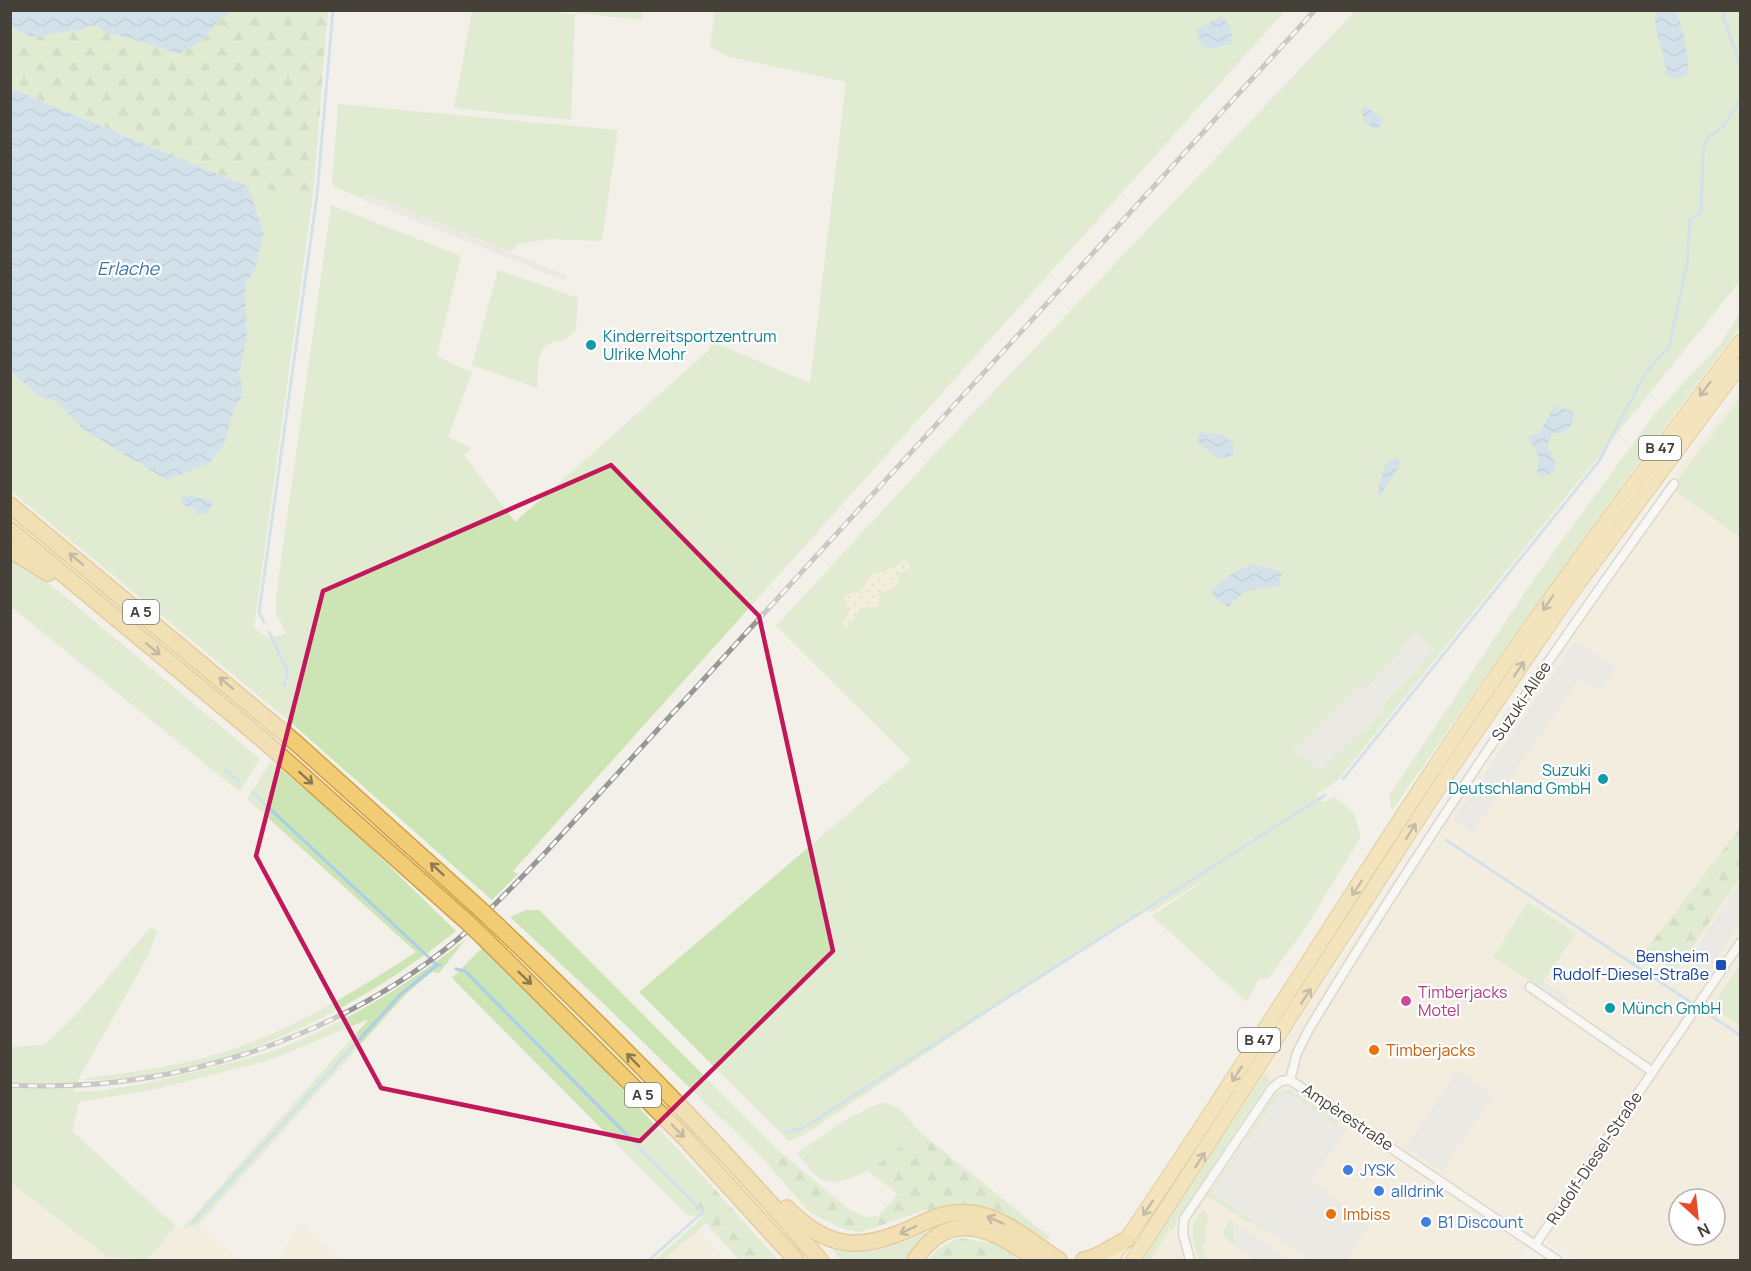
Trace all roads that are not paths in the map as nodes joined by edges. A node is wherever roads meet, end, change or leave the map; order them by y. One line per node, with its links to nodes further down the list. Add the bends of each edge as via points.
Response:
1 (1740, 342): 13 (highway, B 47, one-way to 13, via 1581,555 1480,699)
2 (1740, 365): 22 (highway, B 47, one-way to 2, via 1452,767 1566,600)
3 (1674, 483): 11 (street, Suzuki-Allee, via 1573,624 1383,906 1308,1031)
4 (10, 505): 12 (highway, A 5, one-way to 4, bridge, via 497,924 295,742)
5 (10, 530): 7 (highway, A 5)
6 (10, 550): 7 (highway, via 38,565 78,596)
7 (91, 598): 15 (highway, A 5, one-way to 15, bridge, via 276,752 466,921 684,1137)
8 (1740, 943): 10 (street, Rudolf-Diesel-Straße)
9 (1530, 987): 10 (street)
10 (1653, 1072): 14 (street, Rudolf-Diesel-Straße)
11 (1290, 1080): 14 (street, Ampèrestraße); 23 (street, Ampèrestraße, via 1272,1088 1184,1219 1183,1234)
12 (747, 1177): 16 (highway, A 5); 19 (highway, one-way to 12, via 1004,1224 972,1213 943,1215 875,1243 841,1243 801,1223 772,1193)
13 (1126, 1240): 20 (highway); 21 (main road, B 47)
14 (1535, 1245): 24 (street, Ampèrestraße)
15 (796, 1260)
16 (820, 1260)
17 (915, 1260): 18 (highway, via 936,1236 966,1226 1002,1237)
18 (1037, 1260)
19 (1059, 1260)
20 (1084, 1260)
21 (1111, 1260)
22 (1132, 1260)
23 (1190, 1260)
24 (1557, 1260)

